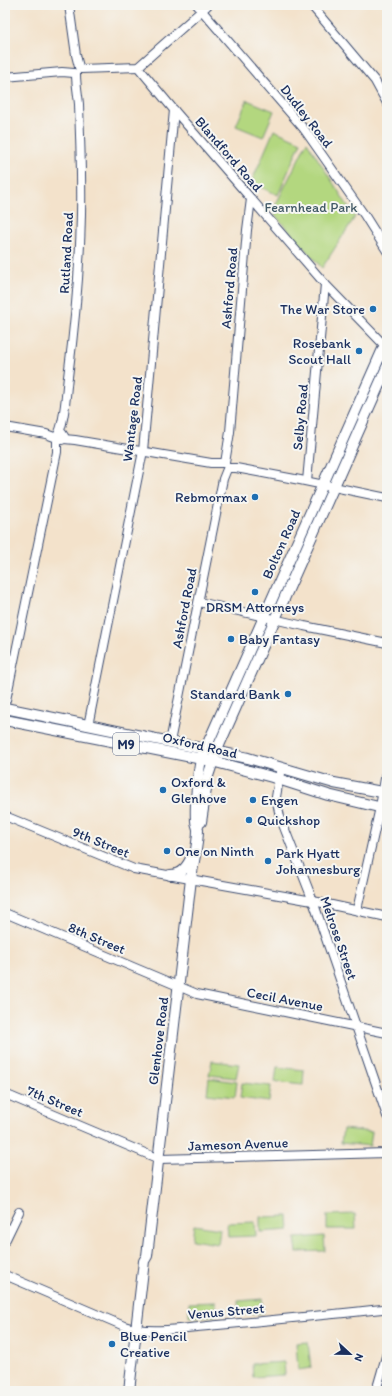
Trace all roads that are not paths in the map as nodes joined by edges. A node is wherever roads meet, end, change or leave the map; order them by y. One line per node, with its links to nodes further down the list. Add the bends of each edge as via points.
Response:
1 (69, 5): 5 (street, Rutland Road)
2 (311, 5): 7 (street, via 375,81)
3 (202, 7): 4 (street); 10 (street, Dudley Road, via 304,129)
4 (138, 67): 5 (street); 8 (street, Blandford Road)
5 (77, 71): 6 (street); 15 (street, Rutland Road, via 81,213 77,299)
6 (5, 77)
7 (387, 103)
8 (174, 110): 9 (street, Blandford Road); 16 (street, Wantage Road)
9 (251, 199): 11 (street, Blandford Road); 17 (street, Ashford Road)
10 (387, 251)
11 (325, 284): 12 (street, Blandford Road); 18 (street, Selby Road)
12 (386, 344): 19 (main road, Bolton Road)
13 (387, 367): 20 (main road, Bolton Road)
14 (5, 427): 15 (street)
15 (61, 437): 16 (street); 25 (street, Rutland Road)
16 (143, 451): 17 (street); 27 (street, Wantage Road)
17 (227, 466): 18 (street); 22 (street, Ashford Road, via 222,477)
18 (307, 481): 19 (street)
19 (323, 485): 20 (street); 23 (main road, Bolton Road)
20 (334, 487): 21 (street); 23 (main road, Bolton Road)
21 (387, 498)
22 (199, 602): 23 (street); 28 (street, Ashford Road)
23 (269, 618): 24 (street); 29 (main road, Bolton Road); 30 (main road, Bolton Road)
24 (387, 643)
25 (6, 705): 26 (street, Rutland Road); 27 (main road, Oxford Road / M9)
26 (5, 720): 30 (main road, Oxford Road / M9)
27 (88, 726): 28 (main road, Oxford Road / M9)
28 (170, 742): 30 (main road, Oxford Road / M9)
29 (216, 752): 30 (main road, Oxford Road / M9); 31 (main road, Bolton Road); 32 (main road, Oxford Road / M9)
30 (203, 755): 31 (main road, Oxford Road / M9); 40 (main road, Glenhove Road, via 196,800)
31 (212, 761): 34 (main road, Oxford Road / M9); 37 (main road, Glenhove Road)
32 (281, 767): 35 (street, Melrose Street); 36 (main road, Oxford Road / M9, via 334,783)
33 (387, 767): 36 (street)
34 (246, 770): 35 (main road, Oxford Road / M9); 37 (main road, via 214,772)
35 (278, 779): 38 (main road, Oxford Road / M9, via 328,795); 44 (street, Melrose Street, via 278,810)
36 (384, 792): 38 (street)
37 (205, 793): 40 (main road, Glenhove Road)
38 (383, 808): 45 (street)
39 (5, 816): 42 (street, 9th Street, via 127,867)
40 (198, 829): 41 (main road, Glenhove Road)
41 (196, 845): 42 (main road, via 184,869 178,874); 43 (main road, Glenhove Road)
42 (170, 875): 43 (street, 9th Street)
43 (191, 879): 44 (street, 9th Street); 48 (main road, Glenhove Road)
44 (312, 901): 45 (street, 9th Street); 49 (street, Melrose Street)
45 (357, 910): 47 (street, 9th Street)
46 (5, 913): 48 (street, 8th Street)
47 (387, 917)
48 (178, 987): 49 (street, Cecil Avenue, via 210,998); 55 (main road, Glenhove Road)
49 (355, 1027): 50 (street, Cecil Avenue); 52 (street, Melrose Street)
50 (387, 1033)
51 (5, 1094): 53 (street, 7th Street)
52 (387, 1116)
53 (96, 1132): 55 (street, Jameson Avenue)
54 (387, 1153): 55 (street, Jameson Avenue)
55 (159, 1159): 60 (main road, Glenhove Road)
56 (19, 1212): 57 (street)
57 (5, 1241)
58 (5, 1275): 60 (street, Venus Street)
59 (385, 1309): 60 (street, Venus Street, via 188,1328)
60 (139, 1330): 62 (main road, Glenhove Road); 63 (main road, Glenhove Road)
61 (387, 1353): 64 (street)
62 (129, 1391)
63 (133, 1391)
64 (376, 1391)

